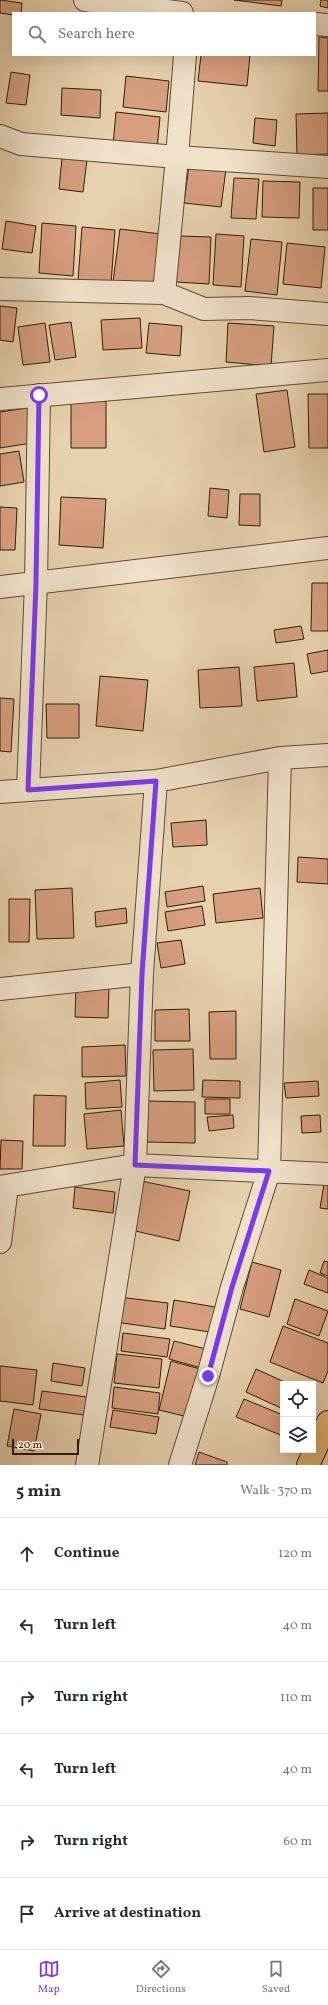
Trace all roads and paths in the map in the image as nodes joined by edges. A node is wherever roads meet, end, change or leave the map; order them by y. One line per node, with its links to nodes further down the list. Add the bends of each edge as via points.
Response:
1 (85, 0): 3 (street)
2 (189, 0): 4 (street)
3 (175, 12)
4 (188, 12)
5 (316, 24): 6 (street)
6 (328, 25)
7 (185, 56): 9 (street)
8 (0, 136): 9 (street, via 20,144)
9 (177, 158): 10 (street); 12 (street)
10 (328, 167)
11 (0, 289): 12 (street)
12 (164, 293): 13 (street, via 204,309 249,308)
13 (328, 314)
14 (328, 370): 15 (street)
15 (39, 395): 16 (street); 18 (street)
16 (0, 399)
17 (328, 548): 18 (street)
18 (36, 583): 19 (street); 23 (street)
19 (0, 587)
20 (328, 755): 21 (street)
21 (280, 758): 22 (street); 28 (street)
22 (156, 781): 23 (street); 25 (street)
23 (28, 790): 24 (street)
24 (0, 792)
25 (142, 974): 26 (street); 27 (street)
26 (0, 989)
27 (135, 1165): 28 (street); 30 (street); 33 (street)
28 (269, 1171): 29 (street); 34 (street)
29 (328, 1174)
30 (4, 1186): 31 (street)
31 (0, 1242)
32 (328, 1422): 35 (main road)
33 (87, 1465)
34 (180, 1465)
35 (308, 1465)

